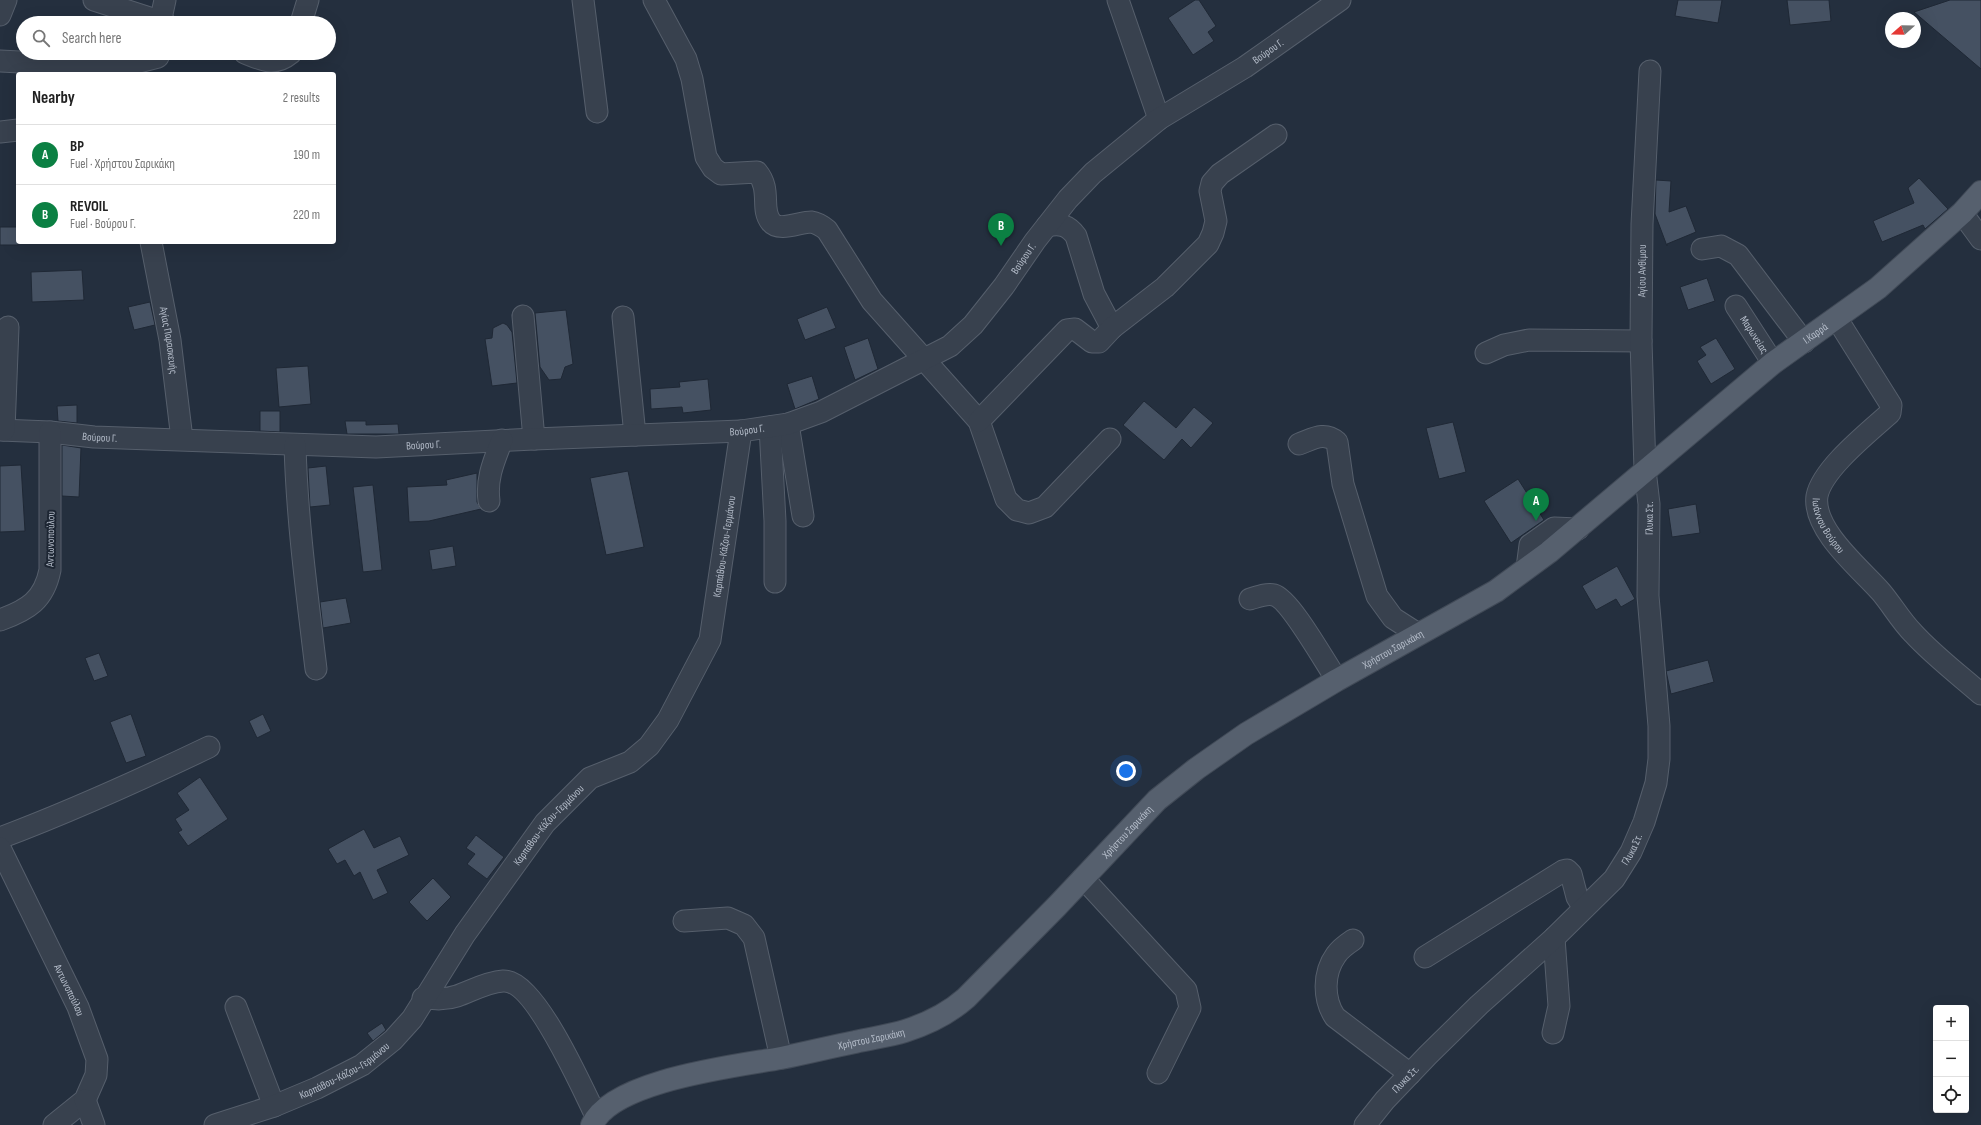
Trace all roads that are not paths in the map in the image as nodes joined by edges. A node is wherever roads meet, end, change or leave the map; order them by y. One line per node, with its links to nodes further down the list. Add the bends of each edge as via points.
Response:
1 (6, 0): 9 (street)
2 (94, 0): 10 (street)
3 (165, 0): 11 (street)
4 (308, 0): 12 (street)
5 (583, 0): 18 (street)
6 (654, 0): 38 (street, via 686,59 706,157 714,168 721,174 757,172 765,185 767,213 772,223 779,226 811,222 820,224 827,230 872,301)
7 (1118, 0): 19 (street)
8 (1340, 0): 19 (street, Βούρου Γ., via 1245,67)
9 (0, 15)
10 (143, 16)
11 (163, 16)
12 (303, 16)
13 (264, 60): 14 (street)
14 (279, 60)
15 (0, 61): 16 (street, via 119,67)
16 (157, 61)
17 (1650, 71): 35 (street, Αγίου Ανθίμου, via 1642,218)
18 (597, 112)
19 (1159, 119): 25 (street, Βούρου Γ., via 1093,173)
20 (16, 130): 21 (street)
21 (0, 132)
22 (1276, 135): 34 (street, via 1220,174 1212,183 1210,191 1216,221 1208,244 1165,286)
23 (1981, 192): 24 (main road, Ι.Καρρά)
24 (1962, 213): 26 (street); 32 (main road, Ι.Καρρά, via 1899,271)
25 (1047, 226): 34 (street, via 1065,225 1076,236 1094,294); 38 (street, Βούρου Γ., via 973,325 950,346)
26 (1981, 239)
27 (151, 244): 46 (street, Αγίας Παρασκευής, via 170,340)
28 (1702, 249): 36 (street, via 1721,246 1738,255)
29 (1736, 306): 39 (street, Μαρωνείας)
30 (523, 316): 47 (street)
31 (623, 317): 45 (street)
32 (1837, 319): 36 (main road, Ι.Καρρά); 61 (street, Ιωάννου Βούρου, via 1892,409 1823,479 1817,501 1821,518 1848,559 1881,592 1912,632)
33 (8, 327): 42 (street)
34 (1112, 328): 40 (street, via 1095,343 1075,329 1067,330)
35 (1641, 340): 37 (street, via 1529,340 1504,345); 52 (street, Αγίου Ανθίμου)
36 (1804, 342): 39 (main road, Ι.Καρρά)
37 (1486, 353)
38 (924, 360): 40 (street); 41 (street, Βούρου Γ., via 821,412)
39 (1773, 363): 52 (main road, Ι.Καρρά)
40 (979, 421): 48 (street, via 1006,499 1018,510 1029,513 1045,507)
41 (779, 425): 43 (street, Βούρου Γ.); 54 (street); 55 (street)
42 (2, 430): 44 (street, Βούρου Γ.)
43 (741, 431): 45 (street, Βούρου Γ.); 71 (street, Καρπάθου-Κάζου-Γερμάνου, via 710,640 668,720 649,746 630,762 590,778 545,823 465,934)
44 (50, 432): 46 (street, Βούρου Γ., via 94,437); 57 (street, Αντωνοπούλου, via 50,570 47,584 39,598 20,613)
45 (635, 435): 47 (street, Βούρου Γ.)
46 (182, 439): 51 (street, Βούρου Γ.)
47 (534, 439): 49 (street, Βούρου Γ.)
48 (1110, 439)
49 (502, 440): 51 (street, Βούρου Γ., via 376,447); 53 (street, via 490,473)
50 (1299, 444): 58 (street, via 1323,435 1331,436 1337,442 1343,484 1377,596 1393,618)
51 (296, 445): 59 (street, via 301,551)
52 (1645, 470): 58 (main road, Χρήστου Σαρικάκη, via 1578,529 1496,591); 66 (street, Γλυκα Στ., via 1649,504 1648,596 1659,726 1658,771 1644,822 1631,852 1614,879)
53 (489, 501)
54 (803, 516)
55 (775, 582)
56 (1250, 599): 60 (street, via 1268,595 1279,597 1293,612)
57 (0, 620)
58 (1418, 634): 60 (main road, Χρήστου Σαρικάκη)
59 (316, 669)
60 (1336, 680): 65 (main road, Χρήστου Σαρικάκη, via 1246,734 1196,769 1157,800)
61 (1981, 694)
62 (209, 747): 63 (street, via 134,784)
63 (0, 838)
64 (0, 848): 77 (street, Αντωνοπούλου, via 78,1007 97,1059 96,1075)
65 (1083, 878): 74 (main road, Χρήστου Σαρικάκη, via 966,998 949,1011 904,1031); 75 (street, via 1189,996 1190,1008)
66 (1584, 908): 68 (street, Γλυκα Στ.); 70 (street, via 1577,897 1571,874 1567,870 1563,871)
67 (684, 921): 74 (street, via 728,918 744,925 754,938)
68 (1554, 938): 73 (street, via 1559,1006); 76 (street, Γλυκα Στ., via 1479,1005)
69 (1353, 940): 76 (street, via 1337,953 1330,964 1326,992 1328,1007 1335,1018)
70 (1425, 957)
71 (423, 998): 78 (street, Καρπάθου-Κάζου-Γερμάνου, via 412,1019 372,1058 331,1082); 79 (street, via 446,998 504,981 516,985 534,1003 556,1036)
72 (236, 1007): 78 (street)
73 (1553, 1033)
74 (781, 1058): 79 (main road, Χρήστου Σαρικάκη, via 708,1069 651,1086 624,1097)
75 (1158, 1073)
76 (1410, 1074): 83 (street, Γλυκα Στ.)
77 (85, 1100): 80 (street, Αντωνοπούλου); 81 (street)
78 (274, 1106): 82 (street, Καρπάθου-Κάζου-Γερμάνου)
79 (594, 1121)
80 (54, 1125)
81 (94, 1125)
82 (215, 1125)
83 (1365, 1125)

